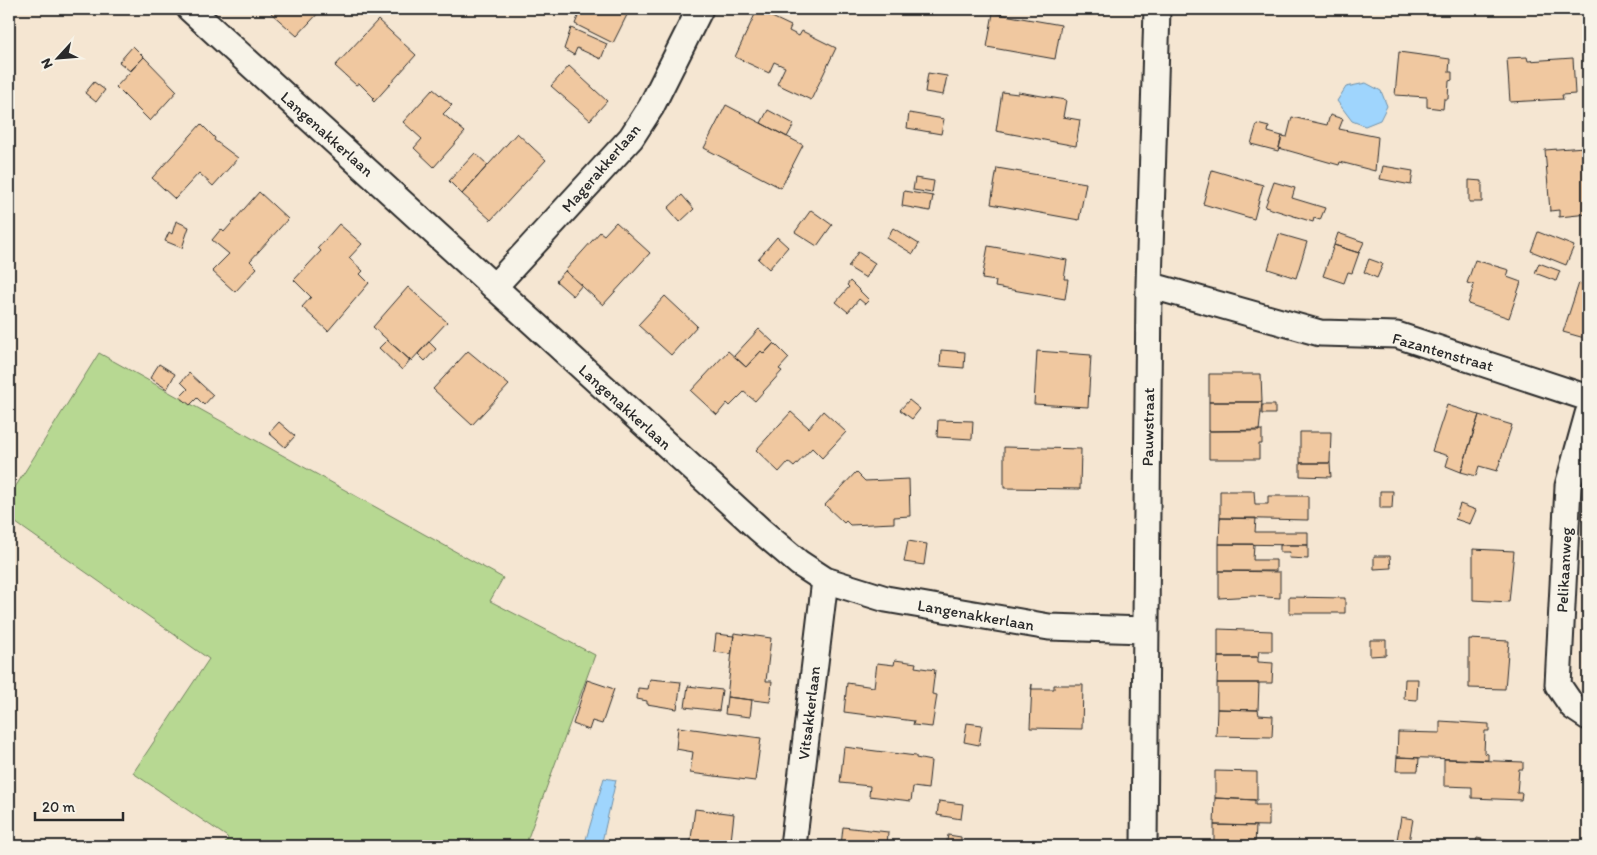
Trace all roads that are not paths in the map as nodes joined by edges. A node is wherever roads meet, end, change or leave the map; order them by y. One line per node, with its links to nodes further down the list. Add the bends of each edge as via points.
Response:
1 (190, 9): 5 (street, Langenakkerlaan)
2 (700, 9): 5 (street, Magerakkerlaan, via 651,107 631,138)
3 (1157, 9): 4 (street, Pauwstraat)
4 (1149, 285): 6 (street, Fazantenstraat, via 1320,333 1397,335); 9 (street, Pauwstraat)
5 (494, 287): 8 (street, Langenakkerlaan, via 759,528 799,563)
6 (1588, 398)
7 (1588, 414): 10 (street, Pelikaanweg, via 1568,486 1558,685 1573,707)
8 (826, 580): 9 (street, Langenakkerlaan, via 886,599 1049,627); 11 (street, Vitsakkerlaan)
9 (1145, 630): 12 (street, Pauwstraat)
10 (1588, 717)
11 (793, 846)
12 (1144, 846)

